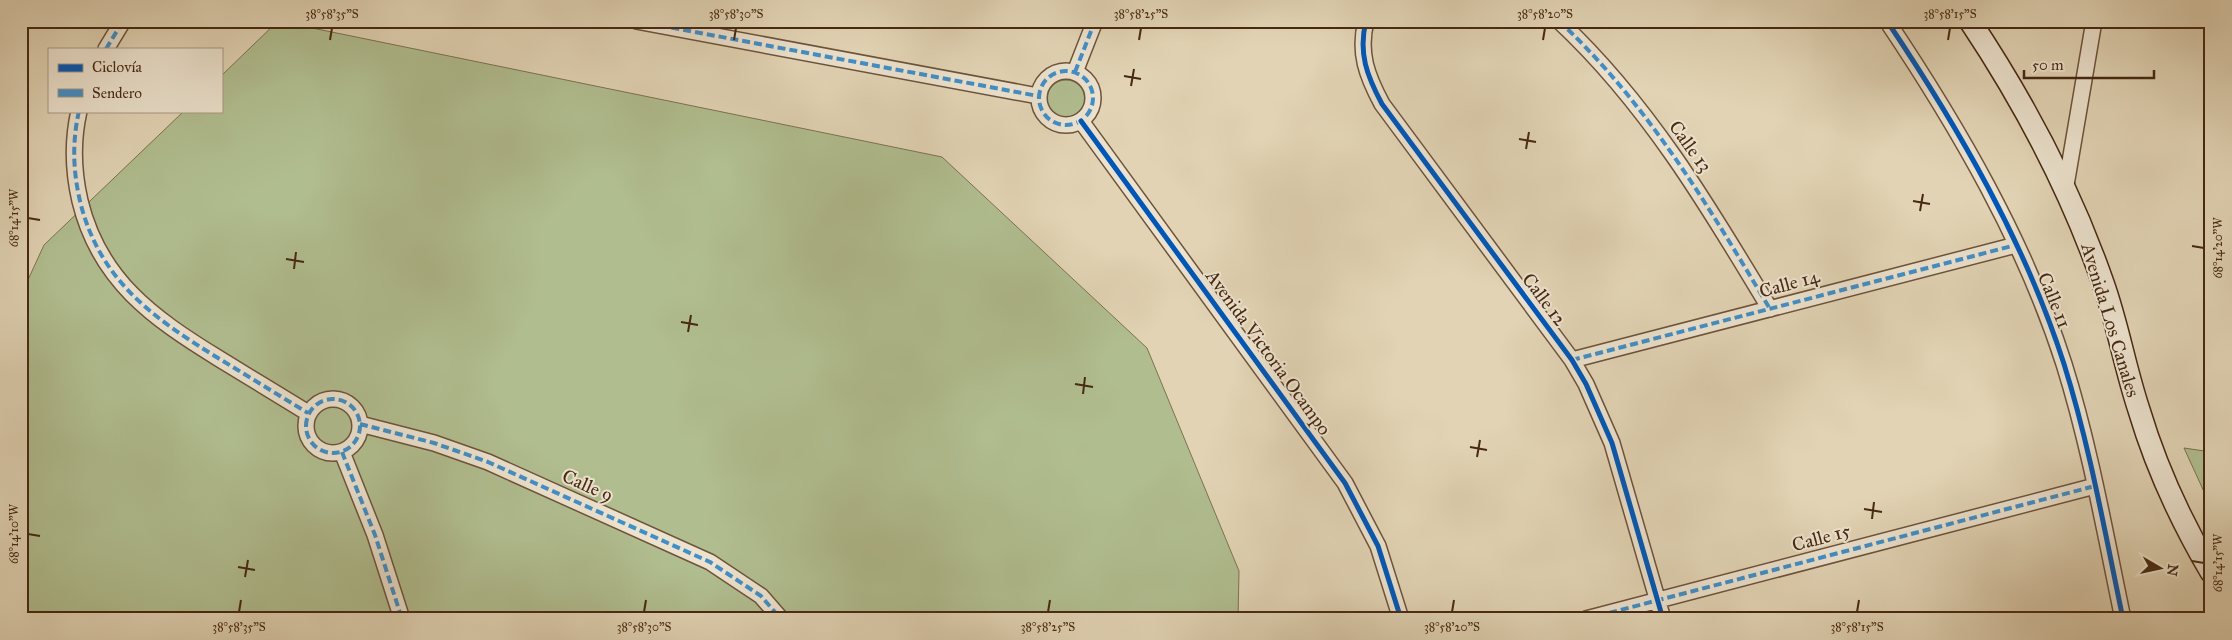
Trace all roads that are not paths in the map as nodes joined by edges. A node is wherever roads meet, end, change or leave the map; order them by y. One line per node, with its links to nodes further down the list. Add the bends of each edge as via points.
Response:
1 (123, 21): 9 (street)
2 (636, 21): 11 (street)
3 (1095, 21): 10 (street)
4 (1366, 21): 17 (street, Calle 12, via 1363,58 1382,104)
5 (1559, 21): 16 (street, Calle 13, via 1627,94 1669,150 1710,208)
6 (1888, 21): 15 (street, Calle 11, via 1955,131)
7 (1970, 21): 14 (main road, Avenida Los Canales, via 2022,105)
8 (2094, 21): 14 (street)
9 (107, 48)
10 (1075, 72): 11 (street, via 1067,70 1050,75); 13 (street, via 1088,83 1093,99 1087,115)
11 (1038, 96): 13 (street, via 1042,113 1056,124 1064,126)
12 (79, 112): 18 (street, via 73,156 77,188 94,243 109,268 129,293 175,331)
13 (1080, 121): 26 (street, Avenida Victoria Ocampo, via 1345,483 1378,546)
14 (2065, 190): 22 (main road, Avenida Los Canales, via 2103,283 2152,452)
15 (2016, 245): 16 (street, Calle 14); 21 (street, Calle 11, via 2063,362)
16 (1770, 309): 17 (street, Calle 14)
17 (1572, 360): 23 (street, Calle 12, via 1599,410 1612,443)
18 (308, 413): 19 (street, via 318,402 336,398 353,407); 20 (street, via 305,426 311,442 325,452)
19 (360, 424): 20 (street, via 355,441); 25 (street, Calle 9, via 434,443 488,462 710,562 761,596)
20 (342, 452): 24 (street, via 375,535)
21 (2095, 486): 23 (street, Calle 15); 29 (street, Calle 11)
22 (2211, 572)
23 (1658, 599): 27 (street, Calle 15); 28 (street, Calle 12)
24 (402, 619)
25 (781, 619)
26 (1401, 619)
27 (1586, 619)
28 (1663, 619)
29 (2123, 619)

